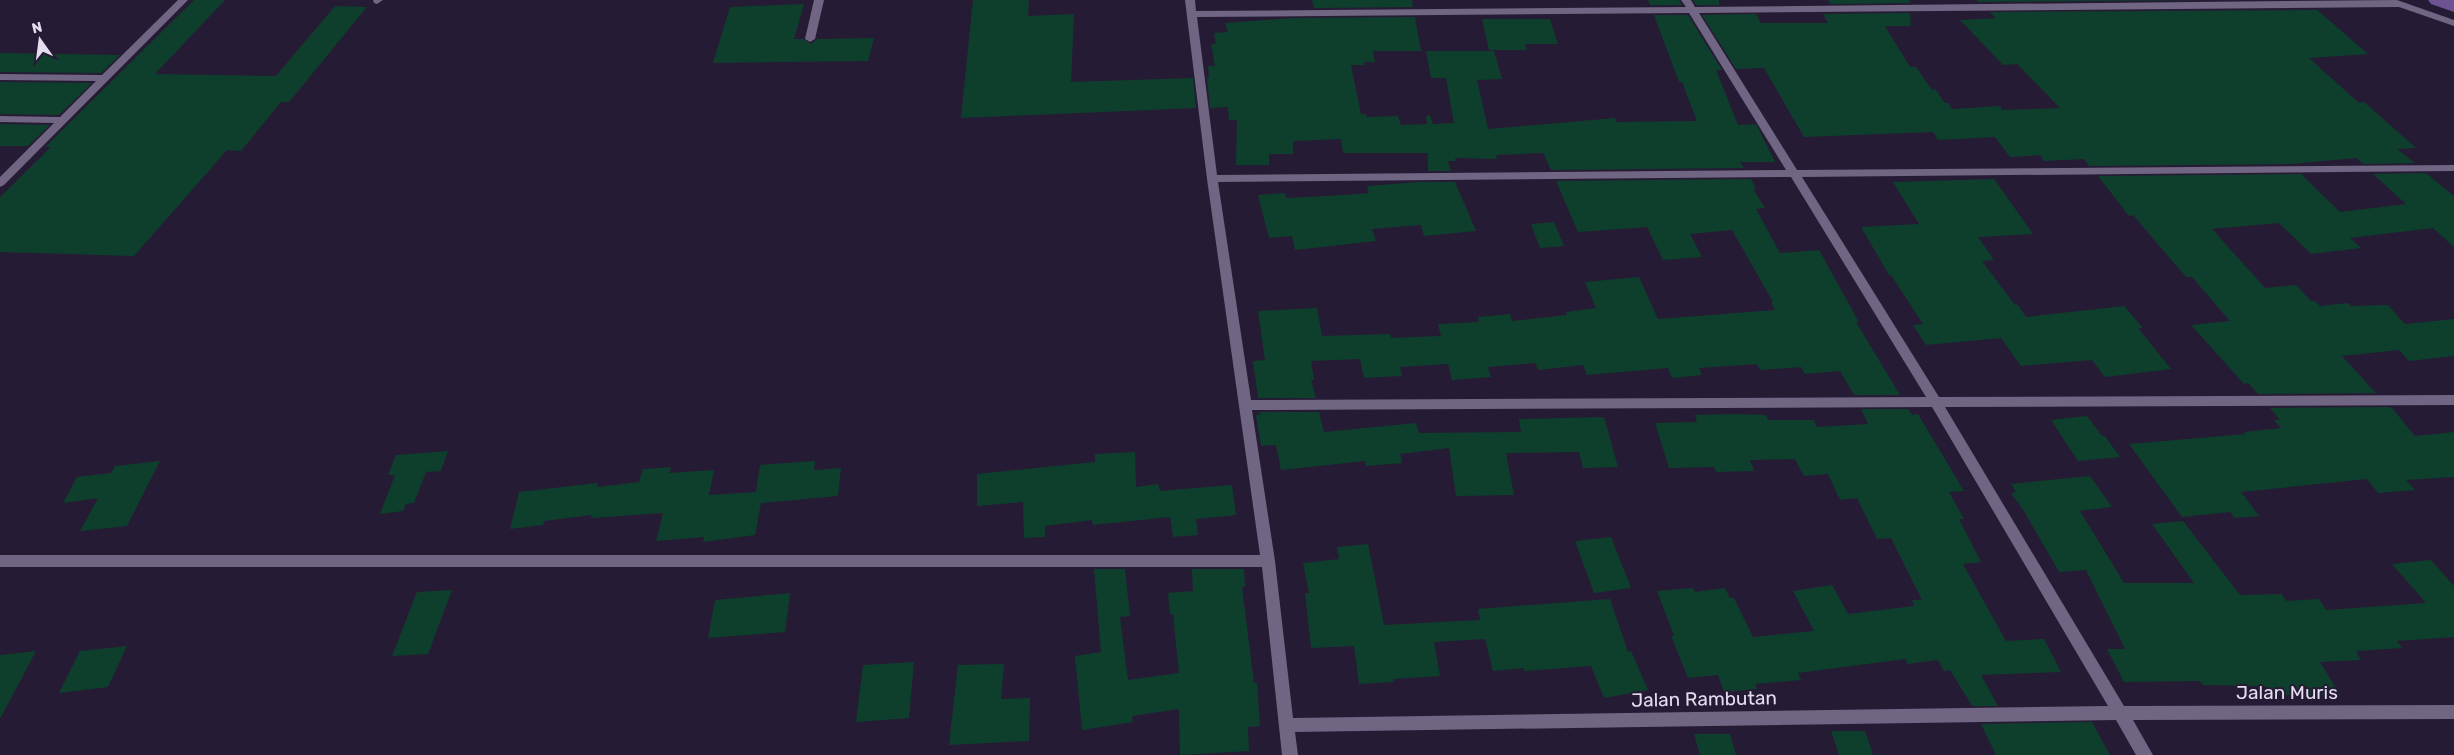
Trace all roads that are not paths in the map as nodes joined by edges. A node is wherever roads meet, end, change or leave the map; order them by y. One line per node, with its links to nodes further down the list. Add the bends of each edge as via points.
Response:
1 (183, 0): 12 (street)
2 (819, 0): 10 (street)
3 (1190, 0): 8 (street)
4 (1686, 0): 7 (street)
5 (2390, 0): 6 (street)
6 (2400, 4): 7 (street); 9 (street)
7 (1693, 11): 8 (street); 16 (street)
8 (1192, 14): 17 (street)
9 (2454, 23)
10 (810, 39)
11 (0, 77): 12 (street)
12 (106, 78): 14 (street)
13 (0, 120): 14 (street)
14 (63, 120): 18 (street)
15 (2454, 168): 16 (street)
16 (1792, 172): 17 (street); 20 (street)
17 (1212, 179): 21 (street)
18 (0, 183)
19 (2454, 400): 20 (street)
20 (1935, 401): 21 (street); 25 (street)
21 (1246, 406): 23 (street)
22 (0, 560): 23 (street)
23 (1268, 561): 26 (street)
24 (2454, 712): 25 (street, Jalan Muris)
25 (2120, 713): 26 (street, Jalan Rambutan); 28 (street)
26 (1288, 724): 27 (street)
27 (1290, 755)
28 (2145, 755)

